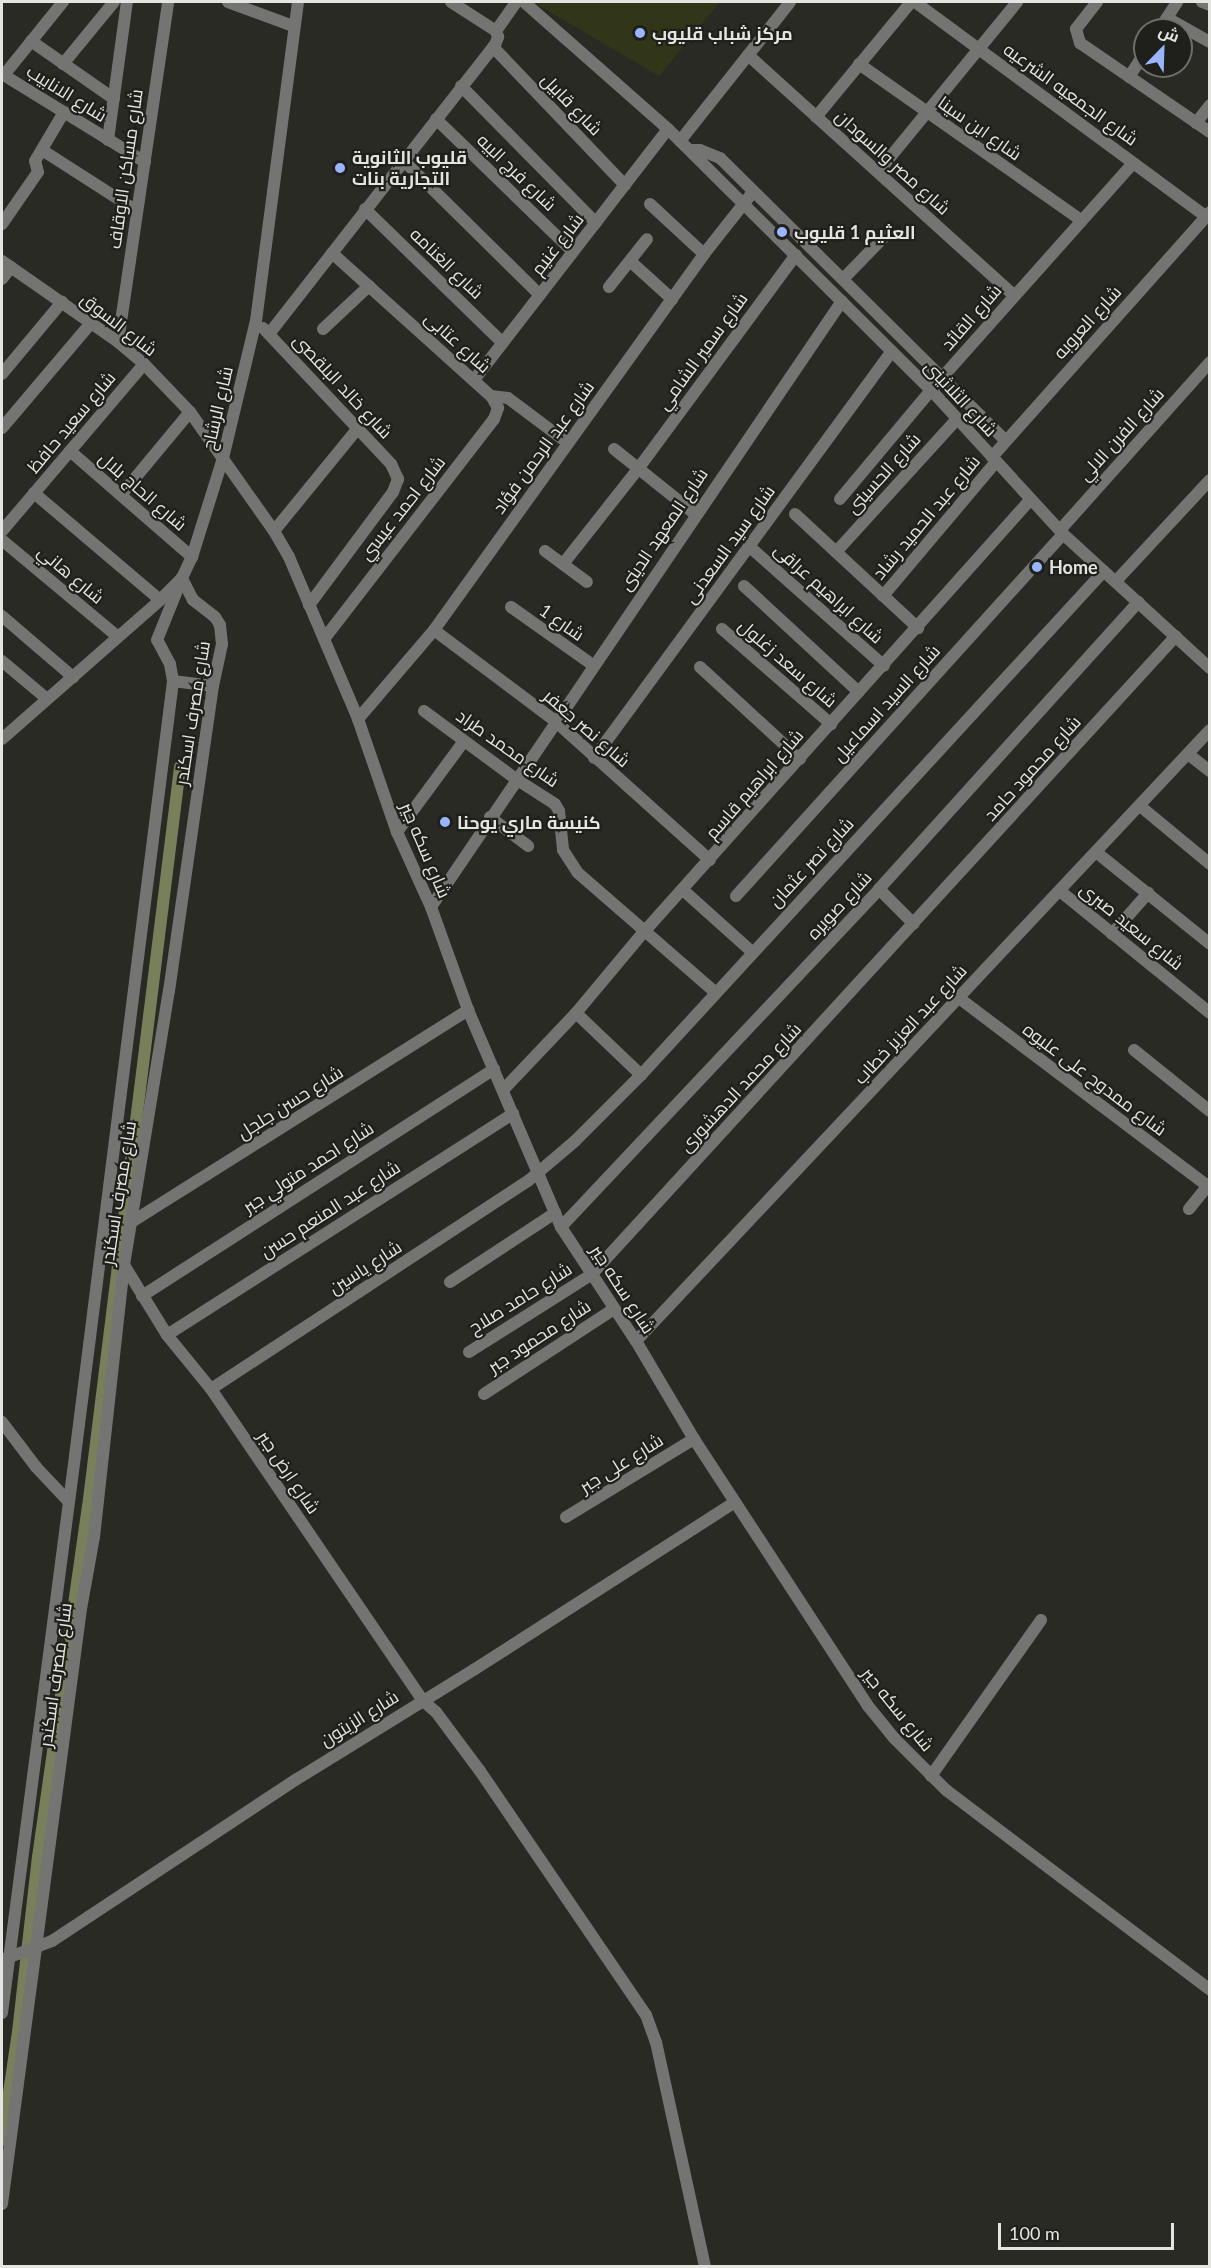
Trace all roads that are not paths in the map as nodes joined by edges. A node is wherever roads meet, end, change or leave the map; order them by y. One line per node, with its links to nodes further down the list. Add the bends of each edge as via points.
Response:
1 (63, 2): 21 (street)
2 (114, 2): 26 (street)
3 (127, 2): 32 (street)
4 (168, 2): 45 (street, شارع مساكن الاوقاف)
5 (228, 2): 18 (street)
6 (298, 2): 18 (street, شارع الرشاح)
7 (451, 2): 19 (street)
8 (516, 2): 19 (street)
9 (524, 2): 39 (street, شارع الثلاثينى)
10 (790, 2): 25 (street)
11 (913, 2): 24 (street, شارع الجمعيه الشرعيه); 27 (street)
12 (1017, 2): 24 (street)
13 (1096, 2): 30 (street, via 1075,34 1080,43)
14 (1177, 2): 17 (street)
15 (1202, 2): 16 (street)
16 (1209, 5)
17 (1167, 18)
18 (293, 26): 76 (street, شارع الرشاح)
19 (496, 31): 23 (street, via 498,40)
20 (1193, 33): 22 (street)
21 (31, 41): 26 (street); 29 (street)
22 (1209, 42)
23 (493, 48): 31 (street); 48 (street, شارع قابيل)
24 (979, 49): 35 (street); 46 (street, شارع الجمعيه الشرعيه)
25 (748, 55): 36 (street, شارع مصر والسودان); 42 (street)
26 (63, 64): 32 (street)
27 (859, 64): 35 (street, شارع ابن سينا); 36 (street)
28 (1133, 72): 30 (street)
29 (3, 74): 34 (street, شارع الانابيب)
30 (1130, 77): 38 (street)
31 (462, 86): 37 (street); 57 (street)
32 (114, 99): 41 (street)
33 (1209, 105): 38 (street)
34 (64, 112): 41 (street, شارع الانابيب); 43 (street)
35 (927, 112): 47 (street); 56 (street, شارع ابن سينا)
36 (816, 117): 47 (street, شارع مصر والسودان)
37 (436, 119): 44 (street); 61 (street, شارع فرج البيه)
38 (1196, 123): 40 (street)
39 (668, 129): 42 (street, شارع الثلاثينى); 48 (street, شارع غنيم)
40 (1209, 132)
41 (108, 140): 45 (street, شارع الانابيب)
42 (685, 145): 49 (street, شارع الثلاثينى, via 720,158); 51 (street, شارع الثلاثينى)
43 (42, 150): 52 (street, via 35,161 38,172); 54 (street)
44 (403, 160): 53 (street); 71 (street)
45 (145, 162): 54 (street, شارع مساكن الاوقاف)
46 (1133, 163): 55 (street, شارع الجمعيه الشرعيه); 56 (street, شارع القائد)
47 (878, 172): 72 (street, شارع مصر والسودان)
48 (625, 185): 57 (street, شارع غنيم)
49 (753, 192): 51 (street, شارع عبد الرحمن فؤاد); 68 (street, شارع الثلاثينى)
50 (650, 204): 63 (street)
51 (744, 204): 63 (street, شارع عبد الرحمن فؤاد); 64 (street, شارع الثلاثينى)
52 (6, 208): 58 (street)
53 (365, 209): 62 (street); 81 (street, شارع الغنامه)
54 (137, 211): 80 (street, شارع مساكن الاوقاف)
55 (1207, 214): 94 (street, شارع العروبه)
56 (1081, 220): 72 (street, شارع القائد)
57 (596, 223): 61 (street, شارع غنيم)
58 (2, 224)
59 (885, 236): 68 (street)
60 (648, 239): 65 (street)
61 (572, 251): 71 (street, شارع غنيم)
62 (332, 253): 69 (street, شارع عتابى); 79 (street)
63 (704, 254): 73 (street, شارع عبد الرحمن فؤاد)
64 (796, 255): 74 (street, شارع الثلاثينى); 100 (street, شارع سمير الشامي)
65 (630, 261): 70 (street); 73 (street)
66 (6, 264): 67 (street); 75 (street, شارع السوق)
67 (2, 279)
68 (843, 279): 86 (street, شارع الثلاثينى)
69 (369, 286): 78 (street); 87 (street, شارع عتابى)
70 (609, 287)
71 (540, 295): 81 (street, شارع غنيم)
72 (1014, 295): 86 (street, شارع القائد)
73 (672, 299): 95 (street, شارع عبد الرحمن فؤاد)
74 (842, 301): 82 (street, شارع الثلاثينى); 106 (street, شارع المعهد الدينى)
75 (62, 302): 77 (street, شارع السوق); 85 (street)
76 (256, 321): 79 (street, شارع خالد البلقصى); 98 (street, شارع الرشاح)
77 (91, 323): 80 (street, شارع السوق); 92 (street)
78 (323, 329)
79 (269, 334): 93 (street, شارع خالد البلقصى)
80 (118, 342): 84 (street, شارع السوق)
81 (503, 343): 87 (street, شارع غنيم)
82 (892, 351): 88 (street, شارع الثلاثينى); 112 (street, شارع سيد السعدنى)
83 (1209, 362): 110 (street, شارع الفرن الالي)
84 (144, 364): 90 (street, شارع السوق); 97 (street, شارع سعيد حافظ)
85 (2, 374)
86 (942, 377): 88 (street, شارع القائد); 94 (street, شارع الثلاثينى)
87 (474, 380): 89 (street, شارع عتابى)
88 (931, 390): 91 (street, شارع الثلاثينى); 104 (street, شارع القائد)
89 (492, 397): 95 (street, شارع عتابى, via 507,397); 133 (street, شارع احمد عيسي, via 498,408 494,419)
90 (190, 412): 98 (street, شارع السوق); 103 (street)
91 (957, 419): 99 (street, شارع الثلاثينى); 114 (street, شارع الحسينى)
92 (2, 428)
93 (358, 428): 109 (street); 125 (street, شارع خالد البلقصى, via 392,464 398,479 393,492)
94 (1006, 441): 99 (street, شارع العروبه)
95 (568, 443): 130 (street, شارع عبد الرحمن فؤاد)
96 (614, 449): 100 (street)
97 (70, 451): 102 (street, شارع سعيد حافظ); 103 (street, شارع الحاج بلال)
98 (224, 458): 109 (street, شارع سكه جير); 115 (street, شارع الرشاح)
99 (994, 459): 105 (street, شارع الثلاثينى); 122 (street, شارع عبد الحميد رشاد)
100 (638, 469): 106 (street); 116 (street, شارع سمير الشامي)
101 (1209, 480): 120 (street)
102 (34, 493): 108 (street, شارع سعيد حافظ); 123 (street)
103 (121, 495): 115 (street, شارع الحاج بلال)
104 (840, 499)
105 (1030, 500): 110 (street, شارع الثلاثينى); 129 (street, شارع ابراهيم قاسم)
106 (695, 514): 135 (street, شارع المعهد الدينى)
107 (795, 514): 114 (street)
108 (2, 531)
109 (274, 531): 125 (street, شارع سكه جير)
110 (1062, 532): 117 (street, شارع الثلاثينى); 167 (street, شارع السيد اسماعيل)
111 (2, 540): 131 (street, شارع هاني)
112 (750, 547): 136 (street, شارع ابراهيم عراقى); 152 (street, شارع سيد السعدنى)
113 (545, 551): 116 (street)
114 (836, 552): 122 (street)
115 (192, 557): 118 (street, شارع الرشاح)
116 (563, 564): 119 (street)
117 (1104, 571): 120 (street, شارع الثلاثينى); 173 (street, شارع نصر عثمان)
118 (182, 578): 123 (street, شارع الرشاح); 140 (street, شارع مصرف اسكندر, via 157,640 170,664); 141 (street, شارع مصرف اسكندر, via 193,600 215,616 220,625 222,644)
119 (586, 582)
120 (1116, 582): 124 (street, شارع الثلاثينى)
121 (744, 586): 142 (street)
122 (883, 596): 129 (street)
123 (160, 600): 131 (street, شارع الرشاح)
124 (1138, 602): 132 (street, شارع الثلاثينى); 164 (street, شارع صويره)
125 (309, 605): 133 (street, شارع سكه جير)
126 (511, 607): 135 (street, شارع 1)
127 (2, 616): 139 (street)
128 (722, 628): 147 (street, شارع سعد زغلول)
129 (918, 628): 136 (street, شارع ابراهيم قاسم)
130 (434, 630): 145 (street, شارع عبد الرحمن فؤاد); 146 (street, شارع نصر جعفر)
131 (117, 636): 139 (street, شارع الرشاح)
132 (1176, 636): 138 (street, شارع الثلاثينى); 169 (street, شارع محمود حامد)
133 (324, 639): 145 (street, شارع سكه جير)
134 (2, 661): 143 (street)
135 (593, 665): 146 (street, شارع المعهد الدينى)
136 (884, 666): 142 (street, شارع ابراهيم قاسم)
137 (700, 668): 153 (street)
138 (1209, 668)
139 (73, 677): 143 (street, شارع الرشاح)
140 (173, 681): 141 (street); 203 (street, شارع مصرف اسكندر)
141 (213, 686): 189 (street, شارع مصرف اسكندر, via 170,991)
142 (859, 692): 147 (street, شارع ابراهيم قاسم)
143 (46, 698): 149 (street, شارع الرشاح)
144 (424, 711): 150 (street, شارع محمد طراد)
145 (358, 719): 158 (street, شارع سكه جير)
146 (555, 721): 152 (street, شارع نصر جعفر); 155 (street, شارع المعهد الدينى)
147 (831, 724): 153 (street, شارع ابراهيم قاسم)
148 (1209, 730): 151 (street, شارع عبد العزيز خطاب)
149 (4, 732)
150 (464, 741): 155 (street, شارع محمد طراد); 158 (street)
151 (1188, 754): 154 (street); 156 (street, شارع عبد العزيز خطاب)
152 (594, 758): 161 (street, شارع نصر جعفر)
153 (800, 759): 161 (street, شارع ابراهيم قاسم)
154 (1209, 771)
155 (516, 779): 157 (street, شارع المعهد الدينى); 170 (street, شارع محمد طراد, via 555,804 568,861)
156 (1140, 806): 160 (street, شارع عبد العزيز خطاب); 162 (street)
157 (490, 817): 159 (street); 168 (street, شارع المعهد الدينى)
158 (397, 832): 168 (street, شارع سكه جير)
159 (528, 846)
160 (1096, 852): 165 (street, شارع عبد العزيز خطاب); 166 (street)
161 (710, 860): 163 (street, شارع ابراهيم قاسم)
162 (1209, 864)
163 (683, 890): 170 (street, شارع ابراهيم قاسم); 173 (street)
164 (879, 890): 169 (street); 190 (street, شارع صويره)
165 (1060, 891): 171 (street, شارع سعيد صبرى); 175 (street, شارع عبد العزيز خطاب)
166 (1148, 893): 171 (street); 172 (street)
167 (736, 896)
168 (431, 908): 176 (street, شارع سكه جير)
169 (914, 924): 192 (street, شارع محمد الدهشورى)
170 (644, 933): 174 (street, شارع محمد طراد); 178 (street, شارع ابراهيم قاسم)
171 (1112, 934): 177 (street, شارع سعيد صبرى)
172 (1207, 937)
173 (752, 952): 174 (street, شارع نصر عثمان)
174 (715, 992): 181 (street, شارع نصر عثمان)
175 (959, 998): 186 (street, شارع ممدوح على عليوه); 197 (street, شارع عبد العزيز خطاب)
176 (468, 1010): 180 (street, شارع سكه جير); 189 (street, شارع حسن جلجل)
177 (1209, 1012)
178 (576, 1013): 181 (street); 182 (street, شارع ابراهيم قاسم)
179 (1134, 1050): 183 (street)
180 (494, 1069): 182 (street, شارع سكه جير); 194 (street, شارع احمد متولي جبر)
181 (641, 1075): 185 (street, شارع نصر عثمان)
182 (503, 1090): 184 (street, شارع سكه جير)
183 (1209, 1111)
184 (513, 1114): 185 (street, شارع سكه جير); 196 (street, شارع عبد المنعم حسن)
185 (537, 1172): 188 (street, شارع سكه جير); 199 (street, شارع ياسين, via 519,1188)
186 (1209, 1186): 187 (street)
187 (1189, 1209)
188 (555, 1213): 190 (street, شارع سكه جير); 193 (street)
189 (130, 1223): 191 (street, شارع مصرف اسكندر)
190 (561, 1227): 192 (street, شارع سكه جير)
191 (124, 1265): 194 (street, شارع ارض جبر); 209 (street, شارع مصرف اسكندر, via 94,1537 81,1609)
192 (591, 1275): 195 (street, شارع سكه جير); 198 (street, شارع حامد صلاح)
193 (450, 1282)
194 (142, 1296): 196 (street, شارع ارض جبر)
195 (614, 1309): 197 (street, شارع سكه جير); 200 (street, شارع محمود جبر)
196 (167, 1335): 199 (street, شارع ارض جبر)
197 (636, 1341): 202 (street, شارع سكه جير)
198 (469, 1352)
199 (211, 1389): 207 (street, شارع ارض جبر)
200 (484, 1394)
201 (2, 1422): 203 (street)
202 (694, 1439): 204 (street, شارع سكه جير); 205 (street, شارع على جبر)
203 (69, 1502): 210 (street, شارع مصرف اسكندر)
204 (735, 1502): 207 (street, شارع الزيتون); 208 (street, شارع سكه جير, via 868,1706)
205 (566, 1517)
206 (1041, 1620): 208 (street)
207 (422, 1700): 209 (street, شارع الزيتون); 214 (street, شارع ارض جبر, via 436,1712 480,1771 646,2015 656,2042)
208 (931, 1776): 211 (street, شارع سكه جير)
209 (38, 1948): 210 (street, شارع الزيتون); 213 (street, شارع مصرف اسكندر)
210 (5, 1959): 212 (street, شارع مصرف اسكندر)
211 (1209, 1990)
212 (2, 2013)
213 (2, 2204)
214 (705, 2266)

